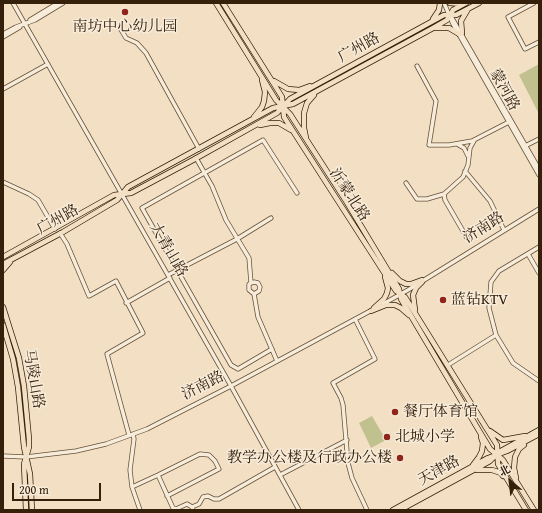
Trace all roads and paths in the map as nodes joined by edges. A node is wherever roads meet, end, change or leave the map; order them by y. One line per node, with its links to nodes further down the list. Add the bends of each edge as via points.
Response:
1 (13, 3): 15 (street, 大青山路)
2 (58, 3): 15 (street)
3 (63, 3): 15 (street)
4 (216, 3): 23 (main road, 沂蒙北路)
5 (223, 3): 24 (main road, 沂蒙北路)
6 (440, 3): 14 (main road, via 439,10)
7 (444, 3): 13 (street, 蒙河路)
8 (450, 3): 9 (main road)
9 (465, 3): 13 (main road, 广州路, via 453,10)
10 (479, 3): 12 (main road, 广州路)
11 (534, 3): 20 (street, via 508,17 525,50)
12 (468, 9): 13 (main road, 广州路); 18 (main road, via 462,21)
13 (450, 16): 14 (main road, 广州路, via 444,15); 17 (main road, 广州路); 18 (street, 蒙河路)
14 (431, 22): 25 (main road, 广州路)
15 (25, 24): 19 (street); 21 (street, 大青山路)
16 (120, 28): 38 (street, via 126,38 137,43 146,53)
17 (433, 28): 18 (main road, via 449,28); 26 (main road, 广州路)
18 (460, 34): 29 (street, 蒙河路); 37 (street, 蒙河路)
19 (3, 36)
20 (539, 42)
21 (48, 64): 27 (street); 48 (street, 大青山路)
22 (417, 66): 36 (street, via 436,101 429,145)
23 (258, 71): 28 (main road, 沂蒙北路, via 276,100); 30 (main road, via 265,92 264,101 256,115)
24 (272, 80): 25 (main road, via 288,89 299,90); 28 (main road, 沂蒙北路, via 282,97)
25 (321, 83): 28 (main road, 广州路, via 290,99)
26 (323, 88): 28 (main road, 广州路, via 293,104); 34 (main road, via 307,103 304,128)
27 (3, 89)
28 (283, 106): 30 (main road, 广州路, via 273,108); 31 (main road, 广州路, via 277,113); 32 (main road, 沂蒙北路, via 284,117); 34 (main road, 沂蒙北路)
29 (508, 122): 33 (street); 44 (street, 蒙河路)
30 (242, 126): 38 (main road, 广州路)
31 (246, 131): 32 (main road, via 262,124 279,123); 40 (main road, 广州路)
32 (293, 132): 62 (main road, 沂蒙北路)
33 (475, 140): 36 (street); 39 (street)
34 (307, 141): 62 (main road, 沂蒙北路)
35 (538, 141): 37 (street)
36 (457, 144): 39 (street, via 464,148)
37 (525, 146): 41 (street, 蒙河路)
38 (199, 149): 48 (main road, 广州路, via 128,187)
39 (468, 156): 42 (street)
40 (196, 158): 43 (street); 48 (main road, 广州路, via 131,193)
41 (539, 169)
42 (465, 171): 49 (street, via 463,177); 53 (street, via 490,201)
43 (204, 172): 47 (street, via 263,140); 56 (street); 64 (street, via 142,208)
44 (539, 175)
45 (3, 182): 52 (street, via 38,200)
46 (406, 183): 49 (street, via 417,199)
47 (297, 193)
48 (122, 194): 52 (main road, 广州路, via 114,195); 54 (main road, 广州路, via 117,200); 66 (street, 大青山路)
49 (444, 194): 55 (street)
50 (539, 208): 53 (street, 济南路); 67 (street, 济南路)
51 (271, 218): 56 (street)
52 (55, 229): 60 (main road, 广州路)
53 (504, 230): 67 (street, 济南路)
54 (60, 233): 60 (main road, 广州路); 71 (street, via 89,296 116,281)
55 (467, 238)
56 (237, 239): 64 (street); 68 (street, via 249,258)
57 (539, 246): 58 (street)
58 (528, 254): 65 (street); 77 (street, via 499,271 491,282 489,308)
59 (3, 256): 60 (main road)
60 (12, 256): 61 (main road, 广州路); 63 (main road)
61 (3, 264)
62 (384, 268): 67 (main road, via 406,284); 70 (main road, 沂蒙北路); 73 (main road, via 387,293)
63 (3, 270)
64 (177, 270): 66 (street); 78 (street, via 231,365 238,369)
65 (539, 273)
66 (169, 276): 71 (street); 82 (street, 大青山路)
67 (422, 281): 70 (street, 济南路); 75 (main road, via 413,295)
68 (251, 283): 69 (street, via 248,286 249,290); 69 (street, via 257,282 260,287)
69 (254, 294): 78 (street, via 258,317)
70 (401, 295): 73 (street, 济南路); 75 (main road, 沂蒙北路, via 401,299)
71 (126, 303): 88 (street, via 143,334 107,354)
72 (3, 307): 93 (main road, 马陵山路, via 19,358 24,386 29,439)
73 (371, 311): 74 (street, 济南路); 75 (main road, via 386,305 395,305)
74 (355, 320): 79 (street, 济南路); 90 (street, via 375,358 333,383 343,405)
75 (416, 320): 80 (main road, 沂蒙北路); 86 (main road, 沂蒙北路)
76 (3, 325): 93 (main road, 马陵山路, via 18,387)
77 (496, 335): 80 (street); 81 (street, via 513,363)
78 (272, 350): 79 (street)
79 (277, 361): 82 (street, 济南路)
80 (448, 365): 83 (main road, 沂蒙北路)
81 (539, 381)
82 (231, 386): 85 (street, 济南路); 94 (street, 大青山路)
83 (486, 426): 89 (main road, via 503,440); 91 (main road, 沂蒙北路, via 497,445)
84 (539, 430): 89 (main road, 天津路)
85 (133, 434): 88 (street, 济南路); 100 (street, via 130,470)
86 (480, 434): 91 (main road, 沂蒙北路, via 490,449); 95 (main road, via 482,451)
87 (539, 434): 89 (main road, 天津路)
88 (129, 436): 93 (street, 济南路, via 76,452)
89 (532, 436): 91 (main road, 天津路); 99 (main road, via 515,457)
90 (347, 440): 97 (street); 107 (street, via 348,463 352,478)
91 (497, 454): 95 (main road, 天津路, via 490,461); 98 (main road, 沂蒙北路, via 498,464); 99 (main road, 沂蒙北路)
92 (3, 456): 93 (street, 济南路)
93 (26, 457): 103 (main road, 马陵山路); 104 (main road, 马陵山路, via 30,474)
94 (275, 467): 97 (street, 大青山路); 102 (street, via 219,499 203,497 199,504)
95 (468, 471): 98 (main road, via 492,470); 108 (main road, 天津路); 109 (main road, 天津路)
96 (158, 475): 100 (street); 101 (street); 101 (street, via 200,454 209,454 219,469)
97 (280, 475): 106 (street, 大青山路)
98 (506, 478): 110 (main road, 沂蒙北路)
99 (516, 482): 111 (main road, 沂蒙北路)
100 (132, 487): 105 (street)
101 (168, 496): 102 (street, via 173,508 187,504)
102 (192, 508)
103 (26, 510)
104 (32, 510)
105 (140, 510)
106 (299, 510)
107 (367, 510)
108 (393, 510)
109 (400, 510)
110 (526, 510)
111 (534, 510)

